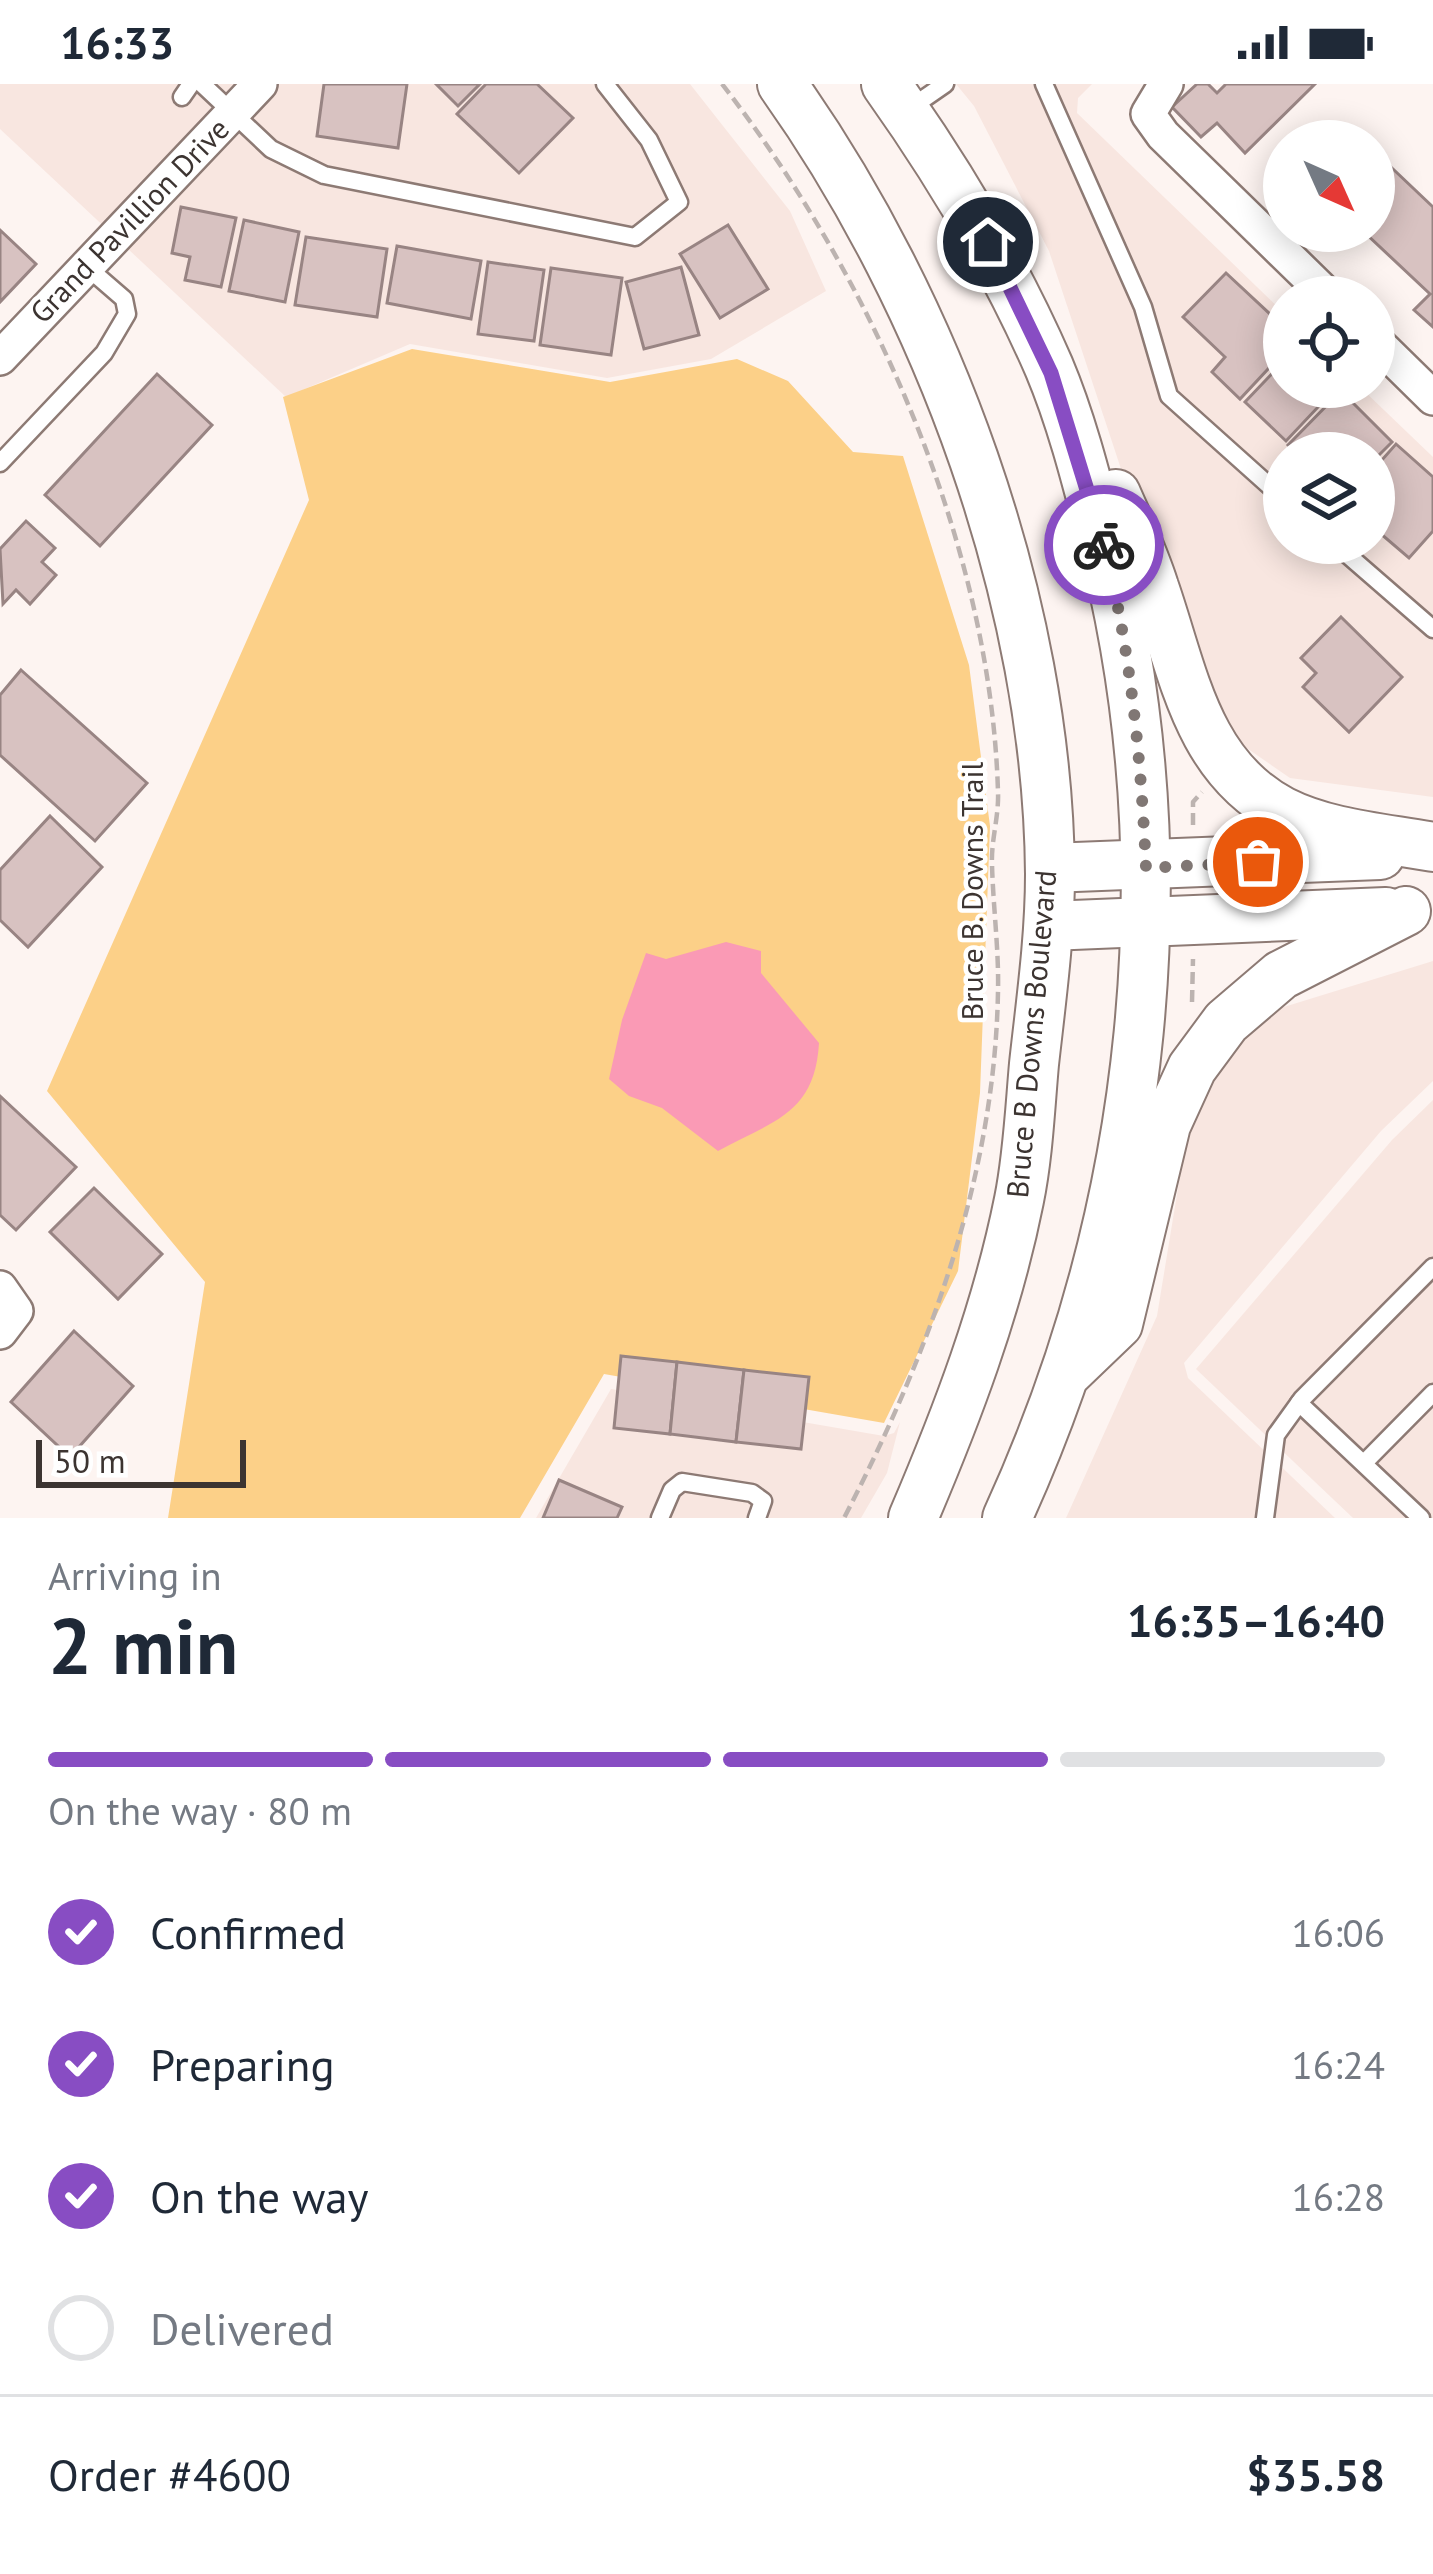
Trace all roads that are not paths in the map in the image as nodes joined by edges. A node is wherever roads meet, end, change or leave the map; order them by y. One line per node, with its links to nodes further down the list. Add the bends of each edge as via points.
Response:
1 (202, 84): 9 (lane)
2 (260, 84): 9 (street, Grand Pavillion Drive)
3 (605, 84): 9 (lane, via 649,140 679,202 635,237 325,175 271,149)
4 (782, 84): 21 (main road, Bruce B Downs Boulevard, via 867,215 956,411 1021,633)
5 (945, 84): 8 (lane)
6 (1044, 84): 17 (lane, via 1143,307 1169,396)
7 (1166, 84): 11 (street, via 1148,114 1163,136)
8 (896, 98): 14 (main road, via 946,167)
9 (232, 114): 10 (street, Grand Pavillion Drive)
10 (87, 267): 12 (street, Grand Pavillion Drive); 16 (lane, via 124,299 127,314 104,353)
11 (1308, 276)
12 (0, 358)
13 (1395, 361): 15 (street)
14 (1051, 373): 20 (main road, via 1117,494 1217,754 1248,790 1284,812); 22 (main road, via 1117,597)
15 (1433, 398)
16 (0, 464)
17 (1263, 481)
18 (1358, 564): 19 (lane)
19 (1433, 629)
20 (1433, 848): 22 (main road)
21 (1050, 868): 22 (main road); 25 (main road, Bruce B Downs Boulevard)
22 (1146, 868): 24 (main road)
23 (1419, 908): 24 (main road); 29 (main road, via 1281,975 1226,1022 1192,1068 1166,1125 1118,1324)
24 (1147, 923): 25 (main road); 29 (main road, via 1139,1058 1112,1211)
25 (1049, 926): 35 (main road, Bruce B Downs Boulevard, via 1020,1197 957,1414)
26 (1433, 1267): 31 (lane)
27 (0, 1288): 28 (street, via 16,1311)
28 (0, 1332)
29 (1065, 1375): 36 (main road)
30 (1433, 1393): 32 (lane)
31 (1300, 1403): 32 (lane); 37 (lane, via 1276,1435)
32 (1365, 1462): 38 (lane)
33 (660, 1518): 34 (lane, via 682,1482 752,1493 763,1501)
34 (757, 1518)
35 (913, 1518)
36 (1007, 1518)
37 (1265, 1518)
38 (1421, 1518)

